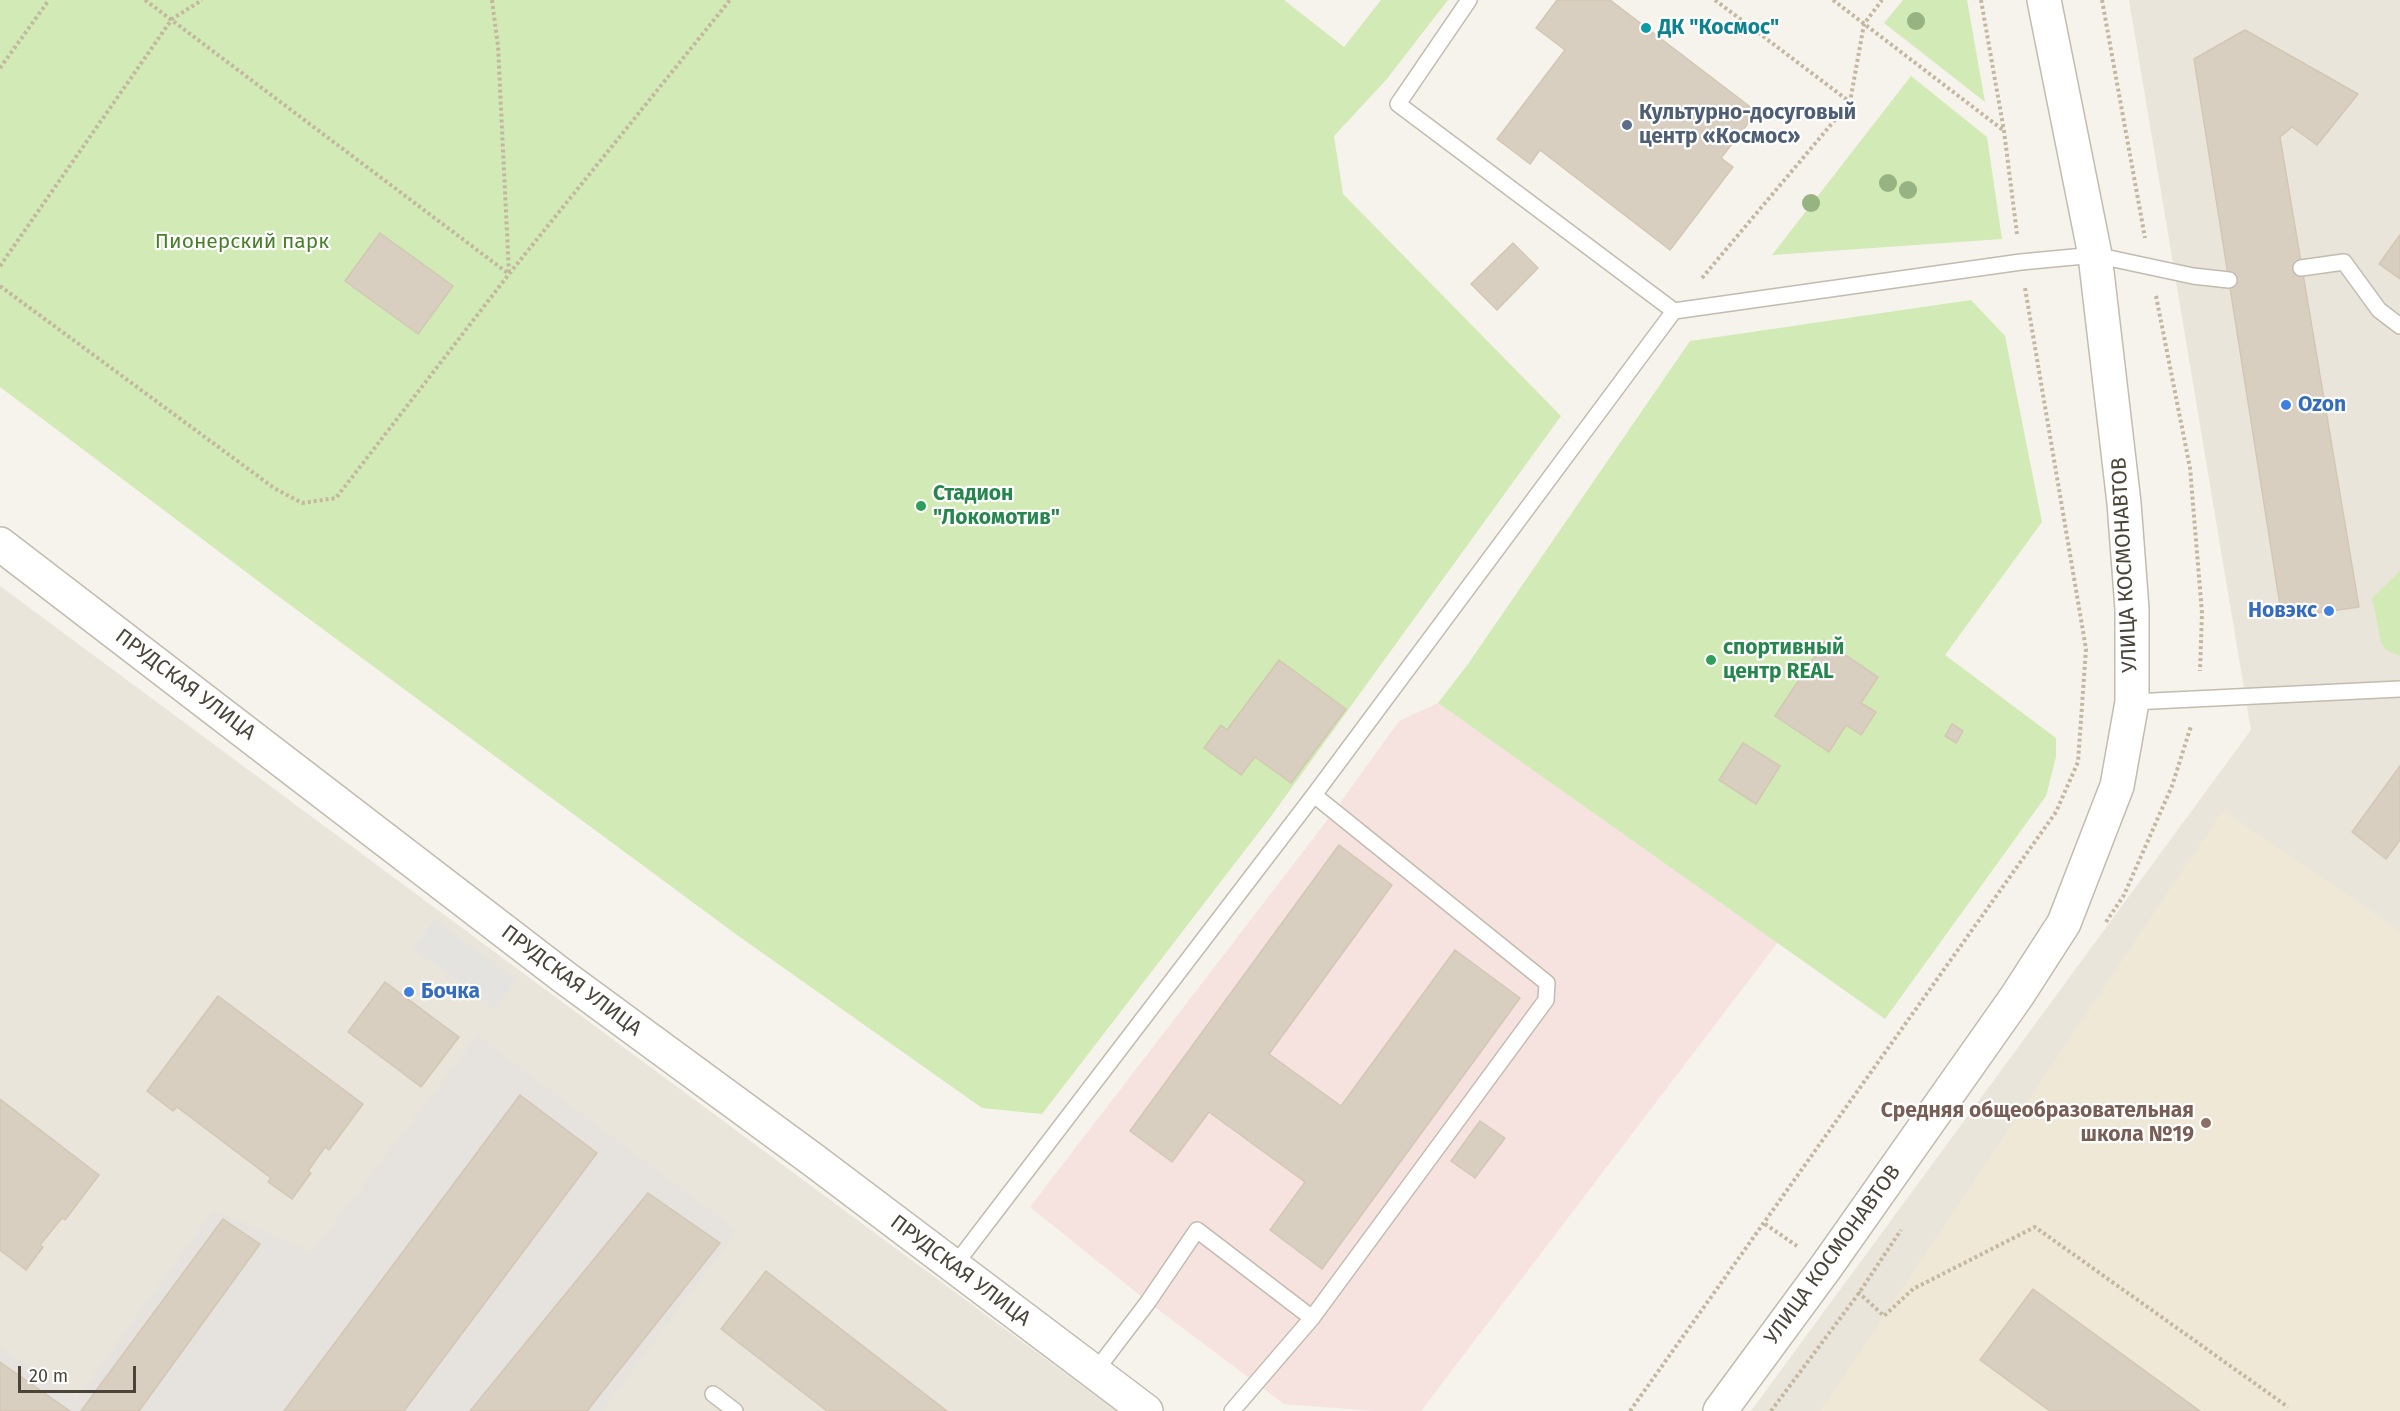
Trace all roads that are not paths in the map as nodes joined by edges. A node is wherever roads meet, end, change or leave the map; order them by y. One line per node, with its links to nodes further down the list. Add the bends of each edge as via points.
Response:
1 (1469, 0): 6 (lane, via 1398,104)
2 (2044, 0): 3 (street, УЛИЦА КОСМОНАВТОВ)
3 (2095, 255): 5 (lane); 6 (lane); 10 (street, УЛИЦА КОСМОНАВТОВ, via 2124,503 2132,609)
4 (2301, 268): 7 (lane, via 2344,262 2379,310)
5 (2229, 280)
6 (1674, 311): 11 (lane)
7 (2400, 326)
8 (0, 544): 12 (street, ПРУДСКАЯ УЛИЦА, via 564,977)
9 (2400, 688): 10 (lane)
10 (2132, 702): 19 (street, УЛИЦА КОСМОНАВТОВ, via 2117,786 2064,923 1826,1267)
11 (1314, 795): 12 (lane); 13 (lane, via 1547,983 1546,1000)
12 (954, 1266): 14 (street, ПРУДСКАЯ УЛИЦА)
13 (1312, 1318): 14 (lane, via 1197,1230); 18 (lane)
14 (1094, 1373): 17 (street, ПРУДСКАЯ УЛИЦА)
15 (713, 1394): 16 (lane)
16 (735, 1411)
17 (1146, 1411)
18 (1232, 1411)
19 (1720, 1411)

